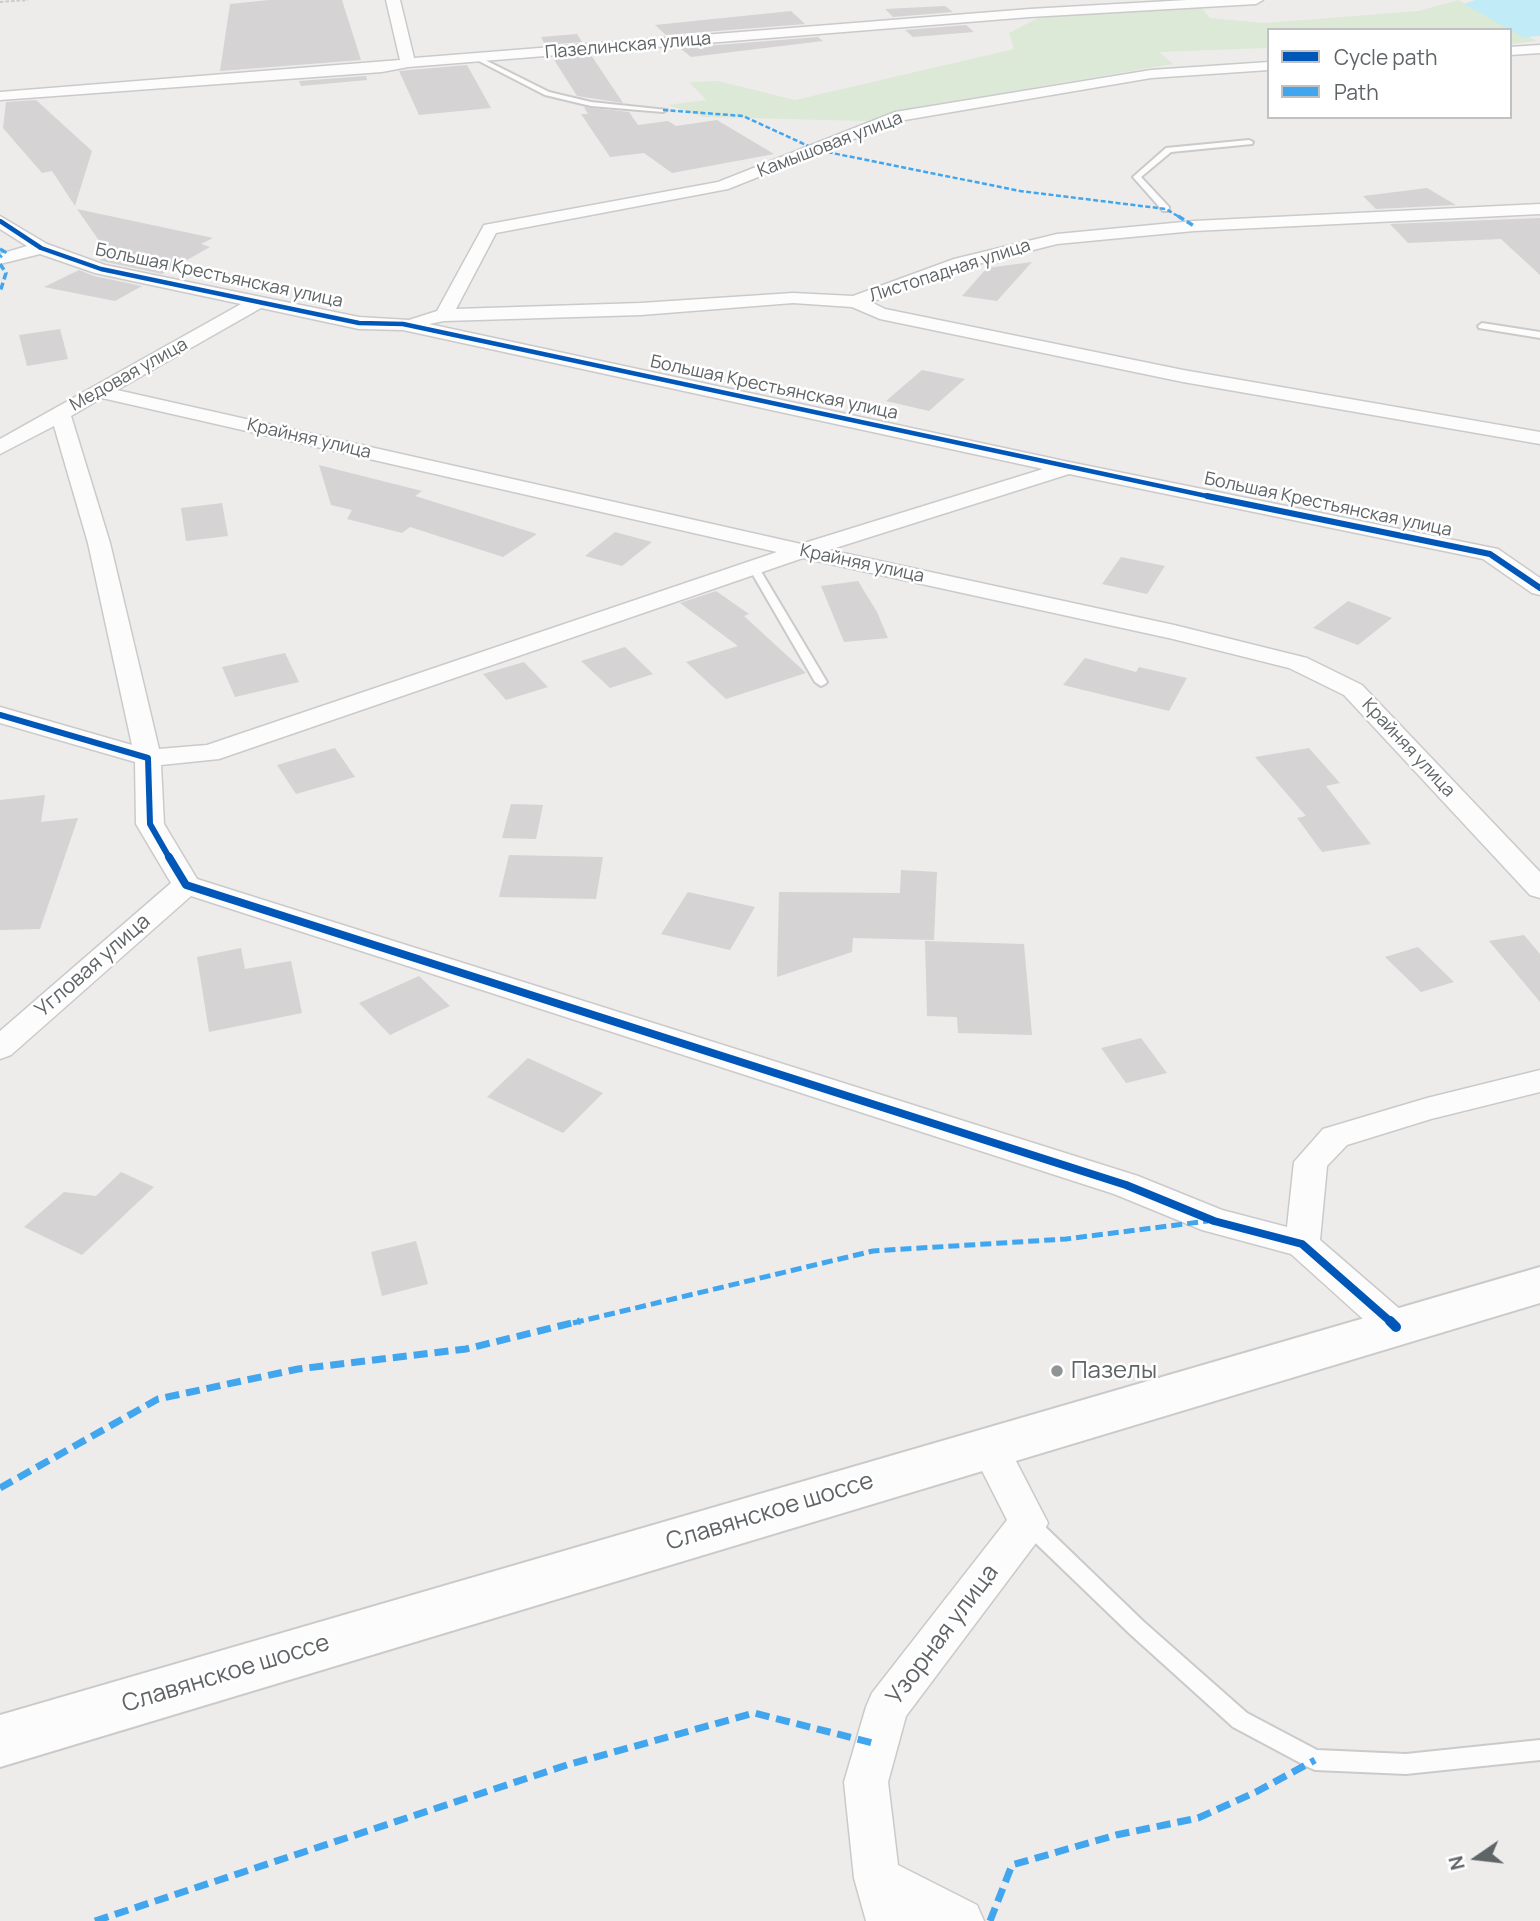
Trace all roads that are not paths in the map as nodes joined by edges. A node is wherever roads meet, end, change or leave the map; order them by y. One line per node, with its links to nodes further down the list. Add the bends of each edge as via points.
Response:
1 (393, 0): 6 (street)
2 (1256, 0): 5 (street, Пазелинская улица, via 1030,13)
3 (1540, 49): 4 (street)
4 (1512, 51)
5 (480, 59): 6 (street, Пазелинская улица); 9 (lane, via 548,94 591,104)
6 (408, 63): 8 (street, Пазелинская улица)
7 (1267, 66): 18 (street, Камышовая улица, via 1151,74 895,117 722,187 490,229)
8 (0, 96)
9 (663, 110)
10 (1249, 142): 11 (lane, via 1169,150 1137,177)
11 (1166, 209)
12 (1540, 209): 17 (street, Листопадная улица, via 1194,226 1057,239 1024,244)
13 (0, 221): 14 (street, Большая Крестьянская улица)
14 (41, 248): 15 (street); 16 (street, Большая Крестьянская улица, via 101,269)
15 (0, 259)
16 (258, 302): 19 (street, Большая Крестьянская улица, via 359,323); 22 (street, Медовая улица)
17 (855, 302): 18 (street, Листопадная улица, via 793,298 641,309); 24 (street, via 880,313 1183,376)
18 (444, 315): 19 (street, Листопадная улица)
19 (403, 324): 26 (street, Большая Крестьянская улица)
20 (1482, 326): 21 (lane)
21 (1540, 335)
22 (101, 392): 23 (street, Медовая улица); 27 (street, Крайняя улица)
23 (60, 412): 25 (street, Медовая улица); 32 (street, via 99,543)
24 (1540, 439)
25 (0, 448)
26 (1069, 468): 27 (street); 29 (street, Большая Крестьянская улица, via 1490,554)
27 (802, 551): 28 (street); 34 (street, Крайняя улица, via 1298,663 1353,690)
28 (754, 568): 30 (lane); 32 (street, via 211,753)
29 (1540, 588)
30 (821, 682)
31 (0, 715): 32 (street)
32 (148, 758): 33 (street, via 150,824)
33 (186, 885): 35 (street, Угловая улица); 37 (street, via 1126,1185 1214,1221)
34 (1540, 889)
35 (0, 1048)
36 (1540, 1081): 37 (street, via 1335,1137 1311,1162)
37 (1303, 1244): 39 (street)
38 (1540, 1285): 39 (main road, Славянское шоссе)
39 (1396, 1327): 40 (main road, Славянское шоссе)
40 (989, 1447): 41 (street); 42 (main road, Славянское шоссе)
41 (1028, 1523): 43 (lane, via 1240,1720 1315,1760 1406,1764); 44 (street, Узорная улица, via 887,1707 866,1782)
42 (0, 1741)
43 (1540, 1750)
44 (877, 1878): 45 (street, Узорная улица); 46 (street)
45 (889, 1921)
46 (961, 1921)

